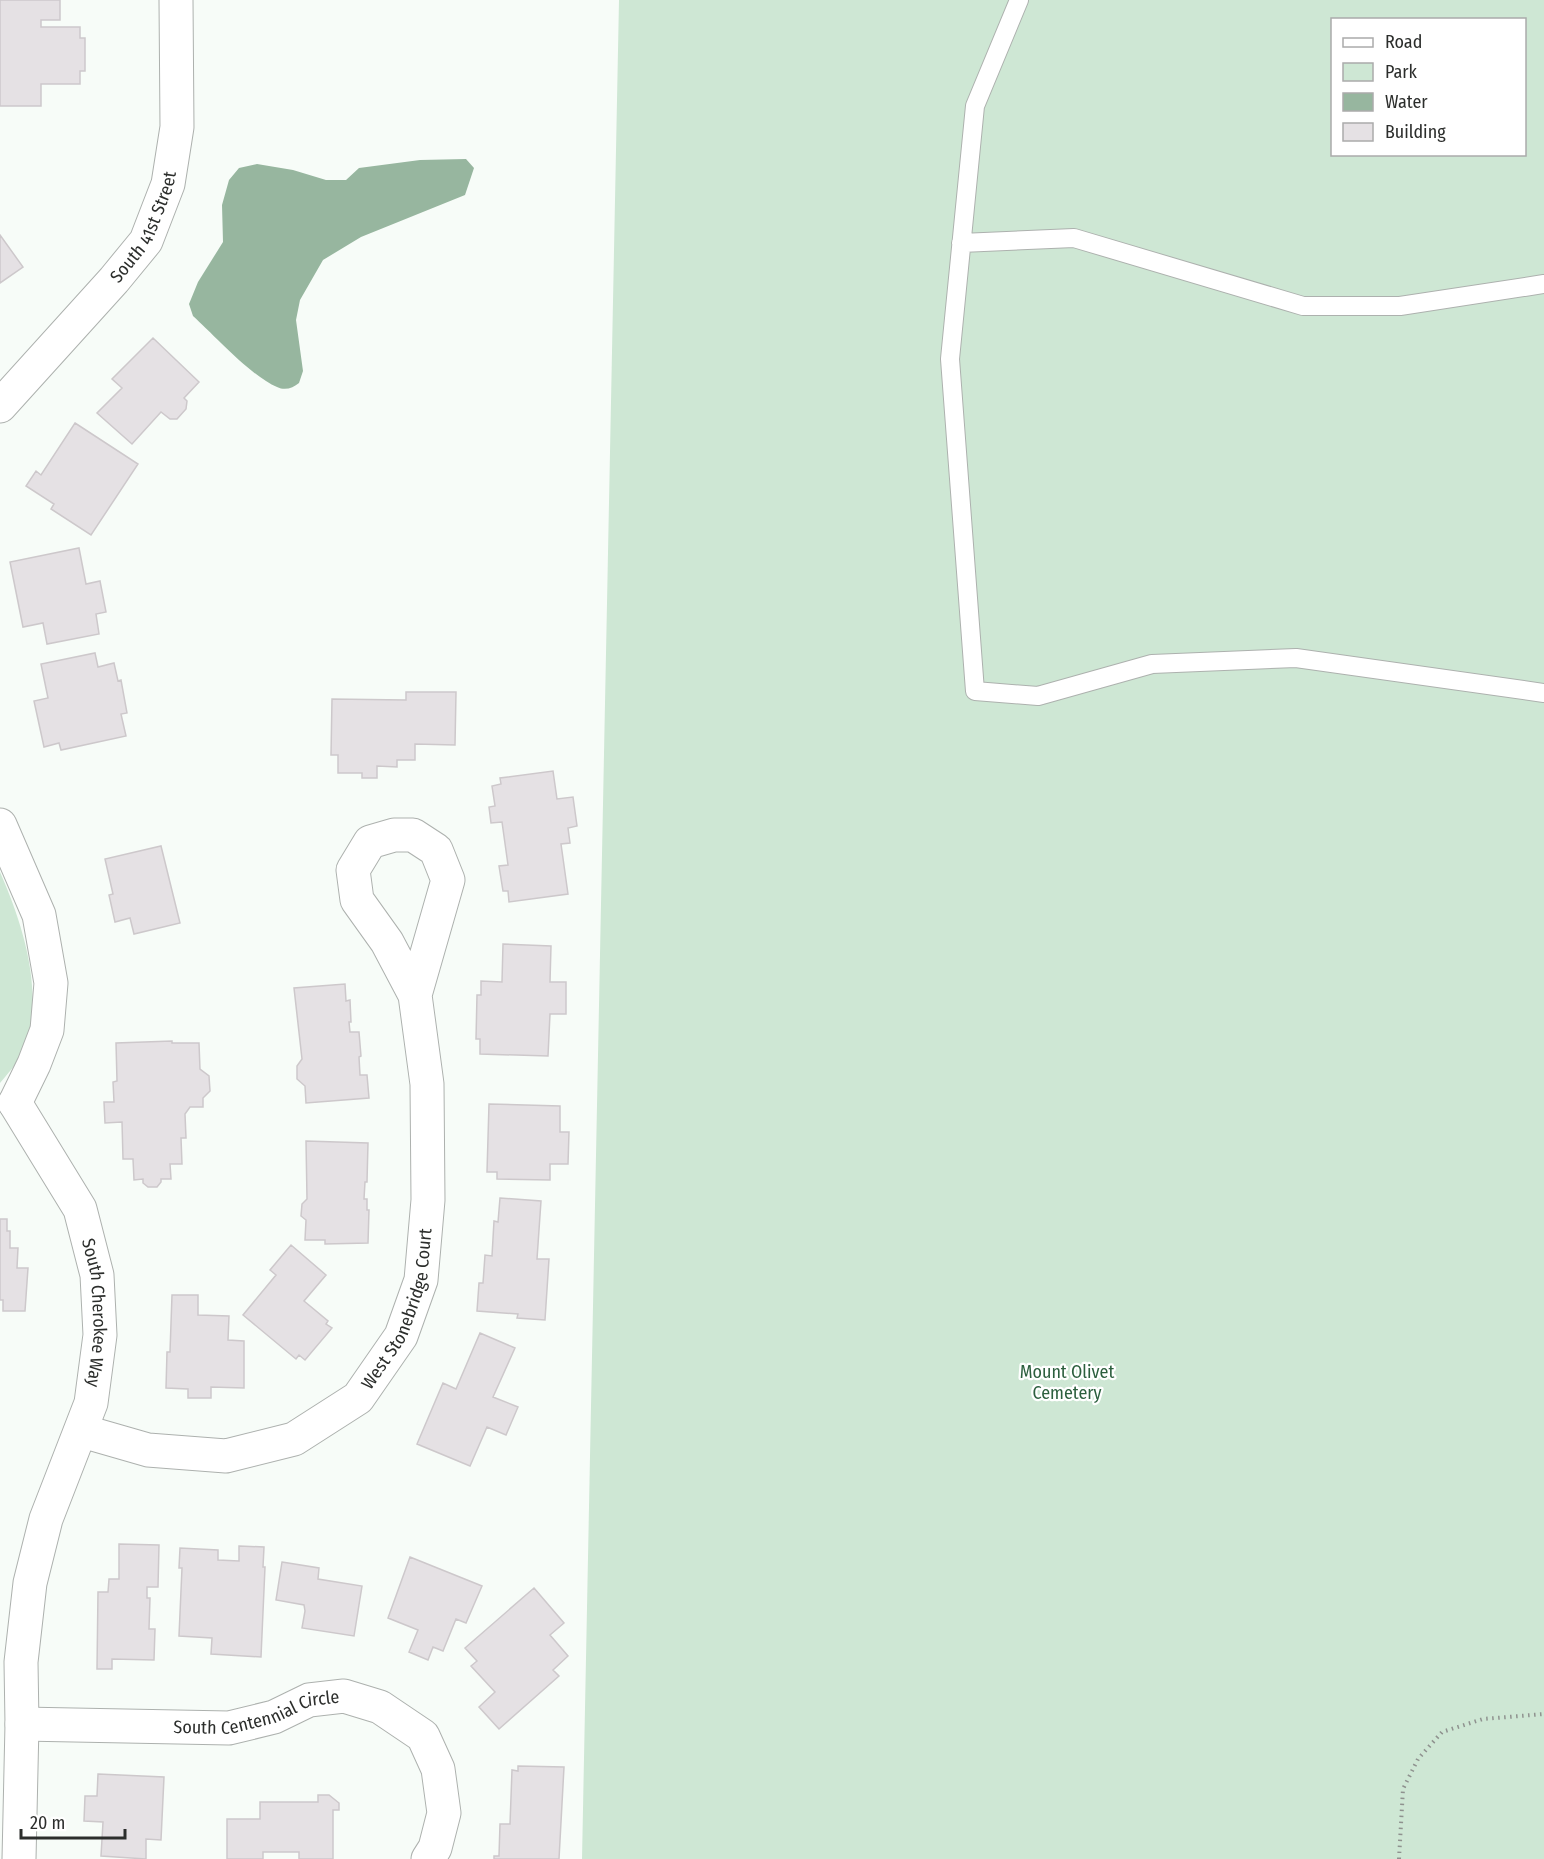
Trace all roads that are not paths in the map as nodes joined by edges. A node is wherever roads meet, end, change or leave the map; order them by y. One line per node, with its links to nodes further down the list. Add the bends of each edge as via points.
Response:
1 (176, 0): 5 (street, South 41st Street, via 177,127 168,184 146,241)
2 (1019, 0): 3 (lane, via 975,105)
3 (961, 243): 4 (lane, via 1074,238 1303,306 1400,306); 6 (lane, via 950,359 975,691 1038,696 1152,664 1296,657)
4 (1544, 284)
5 (0, 406)
6 (1544, 693)
7 (0, 825): 9 (street, South Cherokee Way, via 39,915 51,983 47,1030 34,1064)
8 (415, 995): 10 (street, West Stonebridge Court, via 427,1084 428,1200 421,1280 401,1336 358,1398 294,1439 226,1456 148,1450)
9 (7, 1105): 10 (street, South Cherokee Way, via 80,1209 97,1275 100,1335 93,1396)
10 (82, 1431): 11 (street, South Cherokee Way, via 46,1519 30,1583 21,1662)
11 (22, 1724): 12 (street, South Cherokee Way); 13 (street, South Centennial Circle, via 229,1728 274,1717 309,1700 344,1696 380,1707 423,1736 438,1769 444,1813)
12 (19, 1859)
13 (428, 1859)

